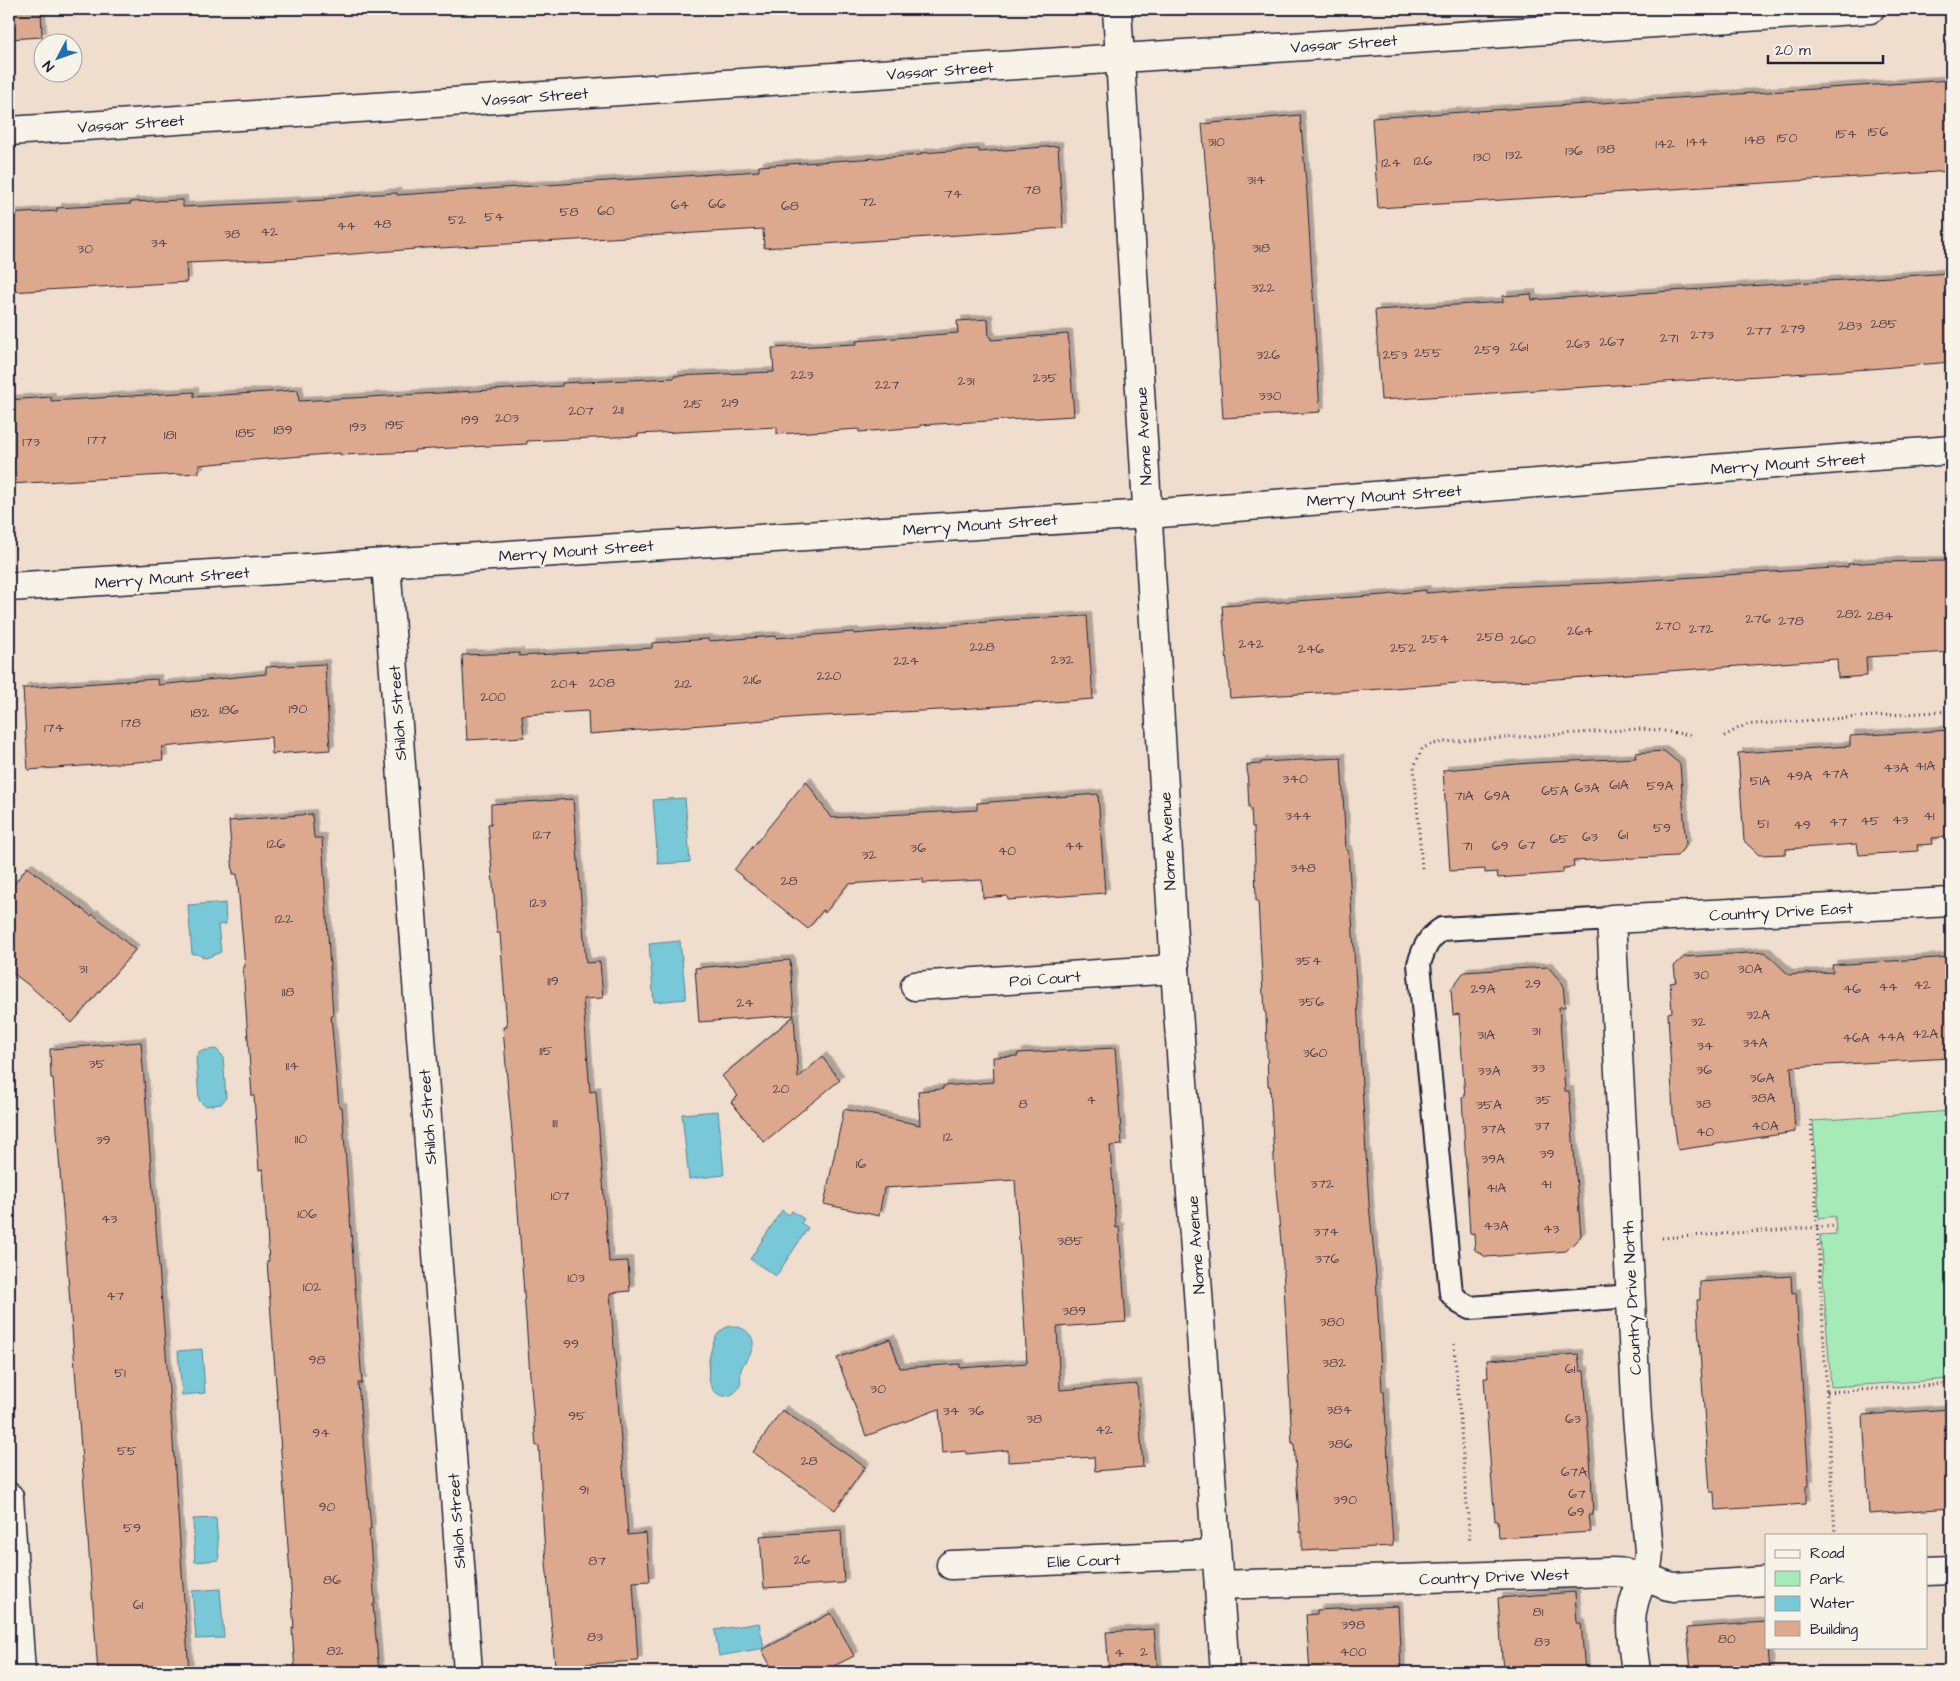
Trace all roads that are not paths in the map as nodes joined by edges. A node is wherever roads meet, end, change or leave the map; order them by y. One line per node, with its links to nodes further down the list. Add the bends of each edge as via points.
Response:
1 (1117, 9): 3 (street, Nome Avenue)
2 (1870, 9): 3 (street, Vassar Street)
3 (1120, 58): 4 (street, Vassar Street); 6 (street, Nome Avenue)
4 (9, 131)
5 (1951, 450): 6 (street, Merry Mount Street)
6 (1148, 514): 7 (street, Merry Mount Street); 11 (street, Nome Avenue)
7 (386, 562): 8 (street, Merry Mount Street); 23 (street, Shiloh Street)
8 (9, 587)
9 (1951, 902): 10 (street, Country Drive East)
10 (1611, 919): 13 (street, Country Drive North); 13 (lane, via 1442,929 1425,945 1419,964 1451,1293 1470,1308)
11 (1175, 969): 12 (street, Poi Court); 15 (street, Nome Avenue)
12 (915, 986)
13 (1631, 1296): 19 (street, Country Drive North, via 1637,1417 1649,1552)
14 (9, 1497): 22 (street)
15 (1216, 1554): 16 (street, Elie Court); 21 (street, Nome Avenue)
16 (951, 1565)
17 (1951, 1570): 18 (street)
18 (1928, 1572)
19 (1645, 1577): 20 (street, Country Drive West, via 1674,1587); 21 (street, Country Drive West, via 1628,1572 1609,1572); 25 (street, Country Drive North, via 1631,1615)
20 (1765, 1581)
21 (1219, 1585): 24 (street, Nome Avenue)
22 (21, 1672)
23 (468, 1672)
24 (1224, 1672)
25 (1636, 1672)

